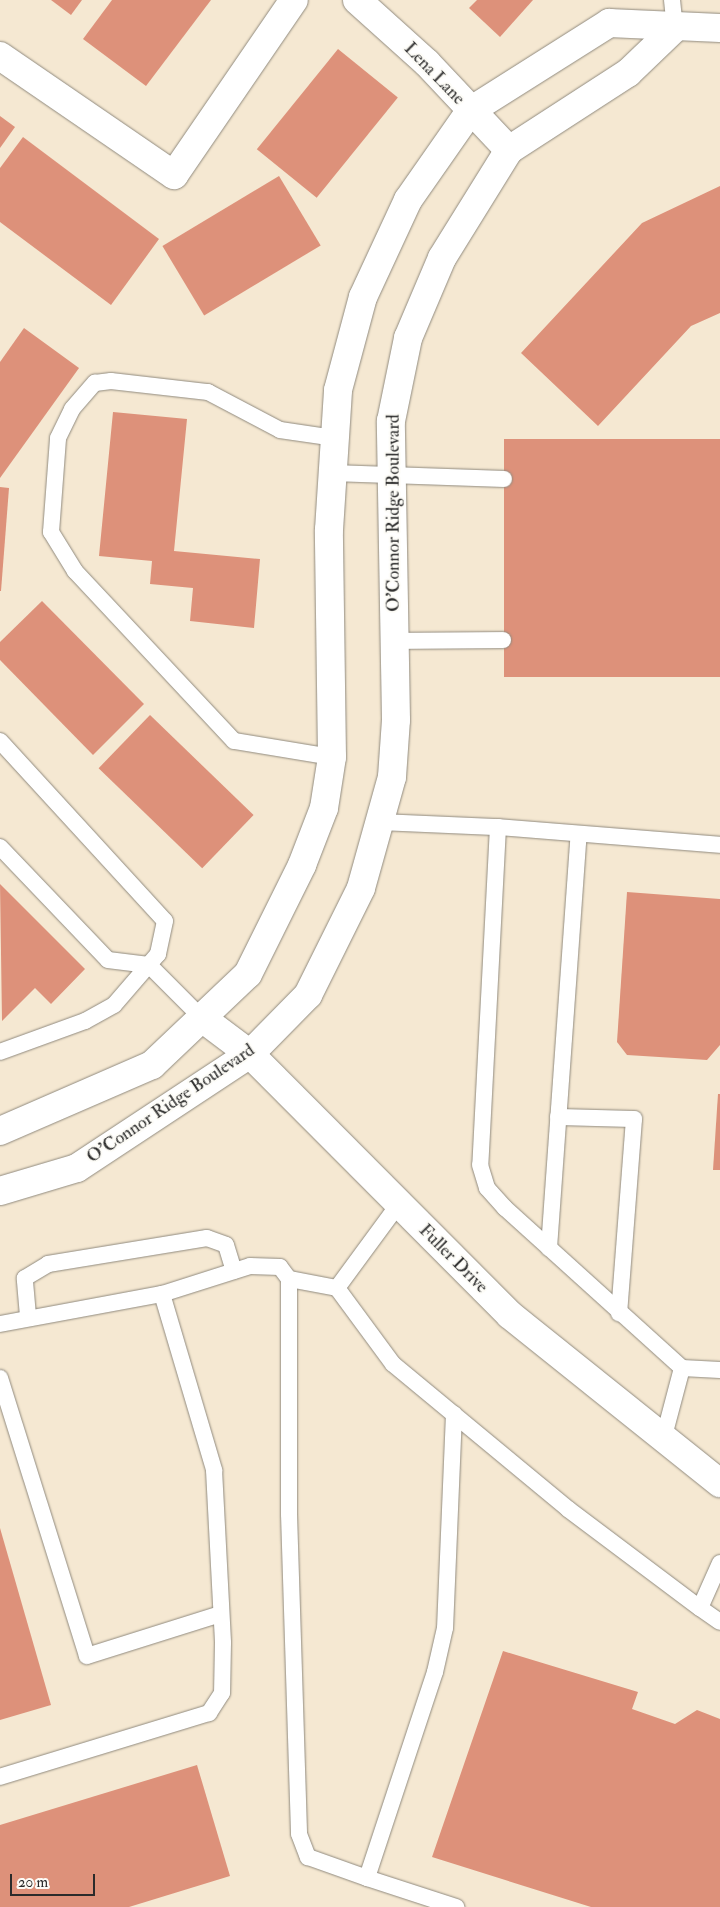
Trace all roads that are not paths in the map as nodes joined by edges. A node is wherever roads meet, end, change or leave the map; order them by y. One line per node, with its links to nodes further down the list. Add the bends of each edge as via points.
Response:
1 (294, 0): 6 (street, via 174,175)
2 (357, 0): 7 (street, Lena Lane, via 427,63)
3 (672, 0): 4 (lane)
4 (675, 28): 5 (street); 7 (street, via 609,23); 8 (street, O'Connor Ridge Boulevard, via 628,73)
5 (720, 28)
6 (0, 56)
7 (470, 111): 8 (street, Lena Lane); 9 (street, via 408,200 363,297 338,390)
8 (509, 150): 11 (street, O'Connor Ridge Boulevard, via 442,258 408,338 391,421)
9 (335, 438): 10 (street); 16 (lane, via 280,430 208,392 111,380 95,383 72,409 58,438 51,532 75,571 234,741)
10 (333, 473): 11 (lane); 16 (street, via 329,530)
11 (390, 476): 12 (lane); 14 (street, O'Connor Ridge Boulevard)
12 (504, 479)
13 (503, 640): 14 (lane)
14 (394, 641): 17 (street, O'Connor Ridge Boulevard, via 396,720)
15 (0, 741): 22 (lane, via 158,909 165,921 164,941)
16 (332, 757): 23 (street, via 324,808 302,864 248,974)
17 (382, 822): 18 (lane); 25 (street, O'Connor Ridge Boulevard, via 361,888 308,995)
18 (498, 827): 19 (lane); 30 (lane, via 480,1165 487,1188)
19 (579, 834): 20 (lane); 26 (lane)
20 (720, 845)
21 (0, 847): 22 (lane, via 108,960)
22 (149, 965): 23 (lane); 24 (lane, via 114,1005 85,1021)
23 (202, 1018): 25 (street, Fuller Drive); 27 (street, via 152,1065)
24 (0, 1052)
25 (250, 1054): 28 (street, O'Connor Ridge Boulevard, via 77,1168); 29 (street, Fuller Drive)
26 (558, 1117): 30 (lane); 35 (lane, via 634,1119)
27 (0, 1131)
28 (0, 1191)
29 (398, 1205): 33 (lane); 42 (street, Fuller Drive, via 510,1315)
30 (549, 1248): 35 (lane)
31 (234, 1271): 32 (lane, via 250,1266 280,1268); 34 (lane); 36 (lane, via 226,1245 207,1238 48,1264 25,1278)
32 (289, 1279): 33 (lane); 49 (lane, via 298,1834 308,1857)
33 (337, 1288): 41 (lane, via 393,1364)
34 (162, 1294): 36 (lane); 46 (lane, via 214,1470)
35 (619, 1313): 38 (lane)
36 (28, 1316): 37 (lane)
37 (0, 1324)
38 (682, 1368): 39 (lane); 42 (lane)
39 (720, 1370)
40 (0, 1378): 46 (lane, via 87,1656)
41 (454, 1414): 45 (lane, via 568,1509); 49 (lane, via 445,1628 435,1672)
42 (663, 1440): 43 (street, Fuller Drive)
43 (720, 1483)
44 (720, 1563): 45 (lane)
45 (700, 1608): 47 (lane)
46 (220, 1614): 48 (lane, via 222,1693 209,1713)
47 (720, 1622)
48 (0, 1777)
49 (366, 1878): 50 (lane)
50 (456, 1907)

